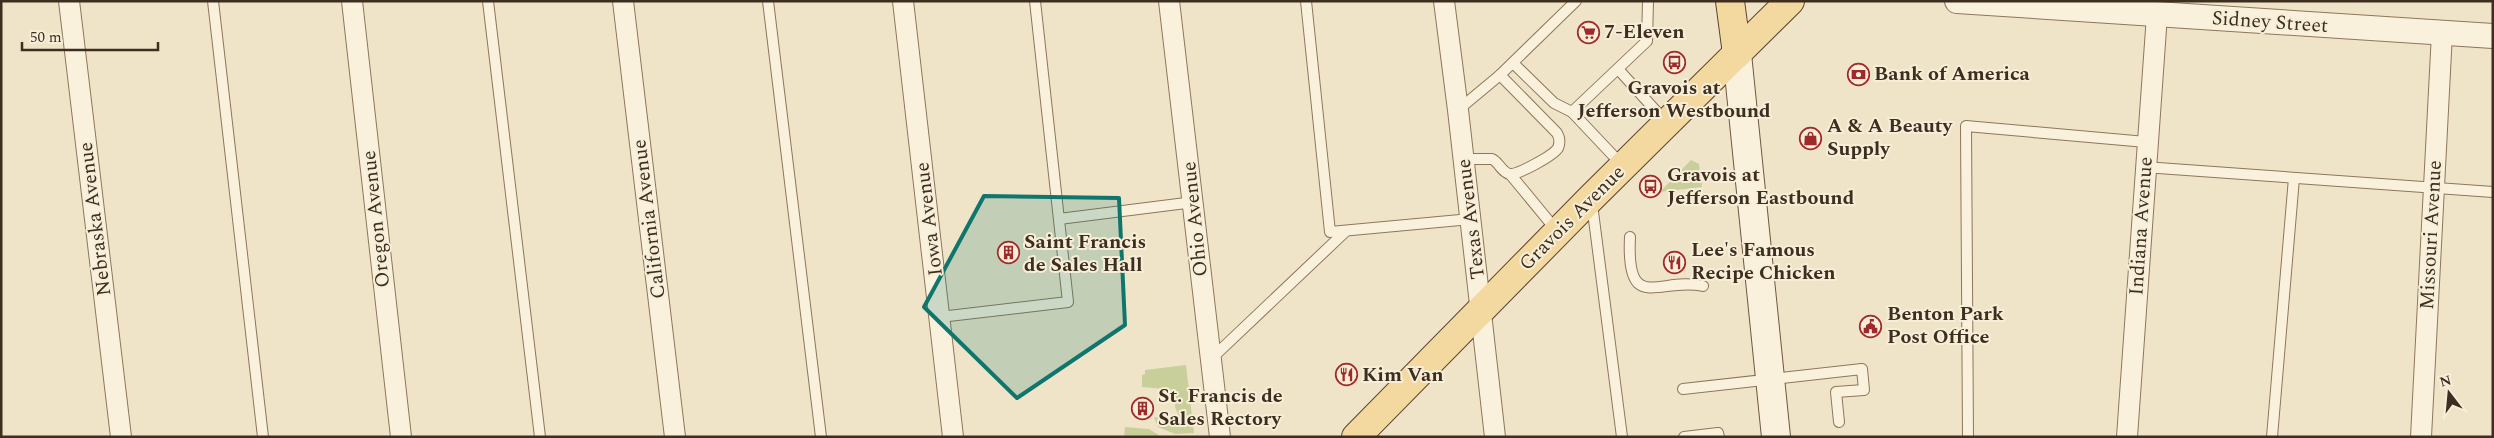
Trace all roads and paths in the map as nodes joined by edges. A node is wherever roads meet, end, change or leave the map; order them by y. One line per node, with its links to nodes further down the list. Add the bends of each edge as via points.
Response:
1 (69, 1): 49 (street, Nebraska Avenue)
2 (213, 1): 50 (lane)
3 (352, 1): 51 (street, Oregon Avenue)
4 (488, 1): 52 (lane)
5 (624, 1): 53 (street, California Avenue)
6 (768, 1): 54 (lane)
7 (903, 1): 44 (street, Iowa Avenue)
8 (1035, 1): 37 (lane)
9 (1169, 1): 36 (street, Ohio Avenue)
10 (1306, 1): 39 (lane, via 1330,232)
11 (1444, 1): 24 (street, Texas Avenue)
12 (1576, 1): 21 (lane)
13 (1648, 1): 22 (lane, via 1647,41)
14 (1730, 1): 20 (main road)
15 (1790, 1): 20 (main road, Gravois Avenue)
16 (1957, 1): 17 (street, Sidney Street)
17 (2156, 15): 18 (street, Sidney Street); 27 (street, Indiana Avenue)
18 (2442, 33): 19 (street, Sidney Street); 33 (street, Missouri Avenue)
19 (2493, 36)
20 (1737, 54): 26 (main road, Gravois Avenue); 46 (main road)
21 (1513, 62): 23 (lane); 25 (lane, via 1554,102)
22 (1618, 69): 25 (lane); 26 (lane)
23 (1500, 75): 24 (lane); 31 (lane, via 1554,129 1560,142 1551,155)
24 (1458, 110): 28 (street, Texas Avenue)
25 (1572, 112): 29 (lane)
26 (1667, 123): 29 (main road, Gravois Avenue)
27 (2146, 142): 30 (street, Indiana Avenue); 63 (lane, via 1966,126)
28 (1464, 159): 31 (lane, via 1494,160); 38 (street, Texas Avenue)
29 (1623, 166): 35 (main road, Gravois Avenue)
30 (2144, 167): 32 (lane); 64 (street, Indiana Avenue)
31 (1510, 174): 40 (lane)
32 (2294, 178): 33 (lane); 65 (lane)
33 (2434, 188): 34 (lane); 66 (street, Missouri Avenue)
34 (2493, 192)
35 (1591, 198): 40 (main road, Gravois Avenue); 59 (lane)
36 (1194, 202): 37 (lane); 45 (street, Ohio Avenue)
37 (1058, 219): 44 (lane, via 1068,302)
38 (1471, 219): 39 (lane); 43 (street, Texas Avenue)
39 (1346, 231): 45 (lane)
40 (1557, 232): 43 (main road, Gravois Avenue)
41 (1630, 237): 42 (lane, via 1635,279 1640,285 1647,289 1693,283)
42 (1703, 286)
43 (1482, 310): 57 (main road, Gravois Avenue); 58 (street, Texas Avenue)
44 (940, 317): 55 (street, Iowa Avenue)
45 (1211, 359): 56 (street, Ohio Avenue)
46 (1770, 380): 47 (lane); 48 (lane, via 1862,369 1864,390 1836,392); 62 (main road)
47 (1683, 389)
48 (1839, 422)
49 (121, 437)
50 (263, 437)
51 (401, 437)
52 (540, 437)
53 (675, 437)
54 (821, 437)
55 (953, 437)
56 (1220, 437)
57 (1356, 437)
58 (1495, 437)
59 (1622, 437)
60 (1684, 437): 61 (lane, via 1718,433)
61 (1719, 437)
62 (1776, 437)
63 (1968, 437)
64 (2127, 437)
65 (2272, 437)
66 (2421, 437)

